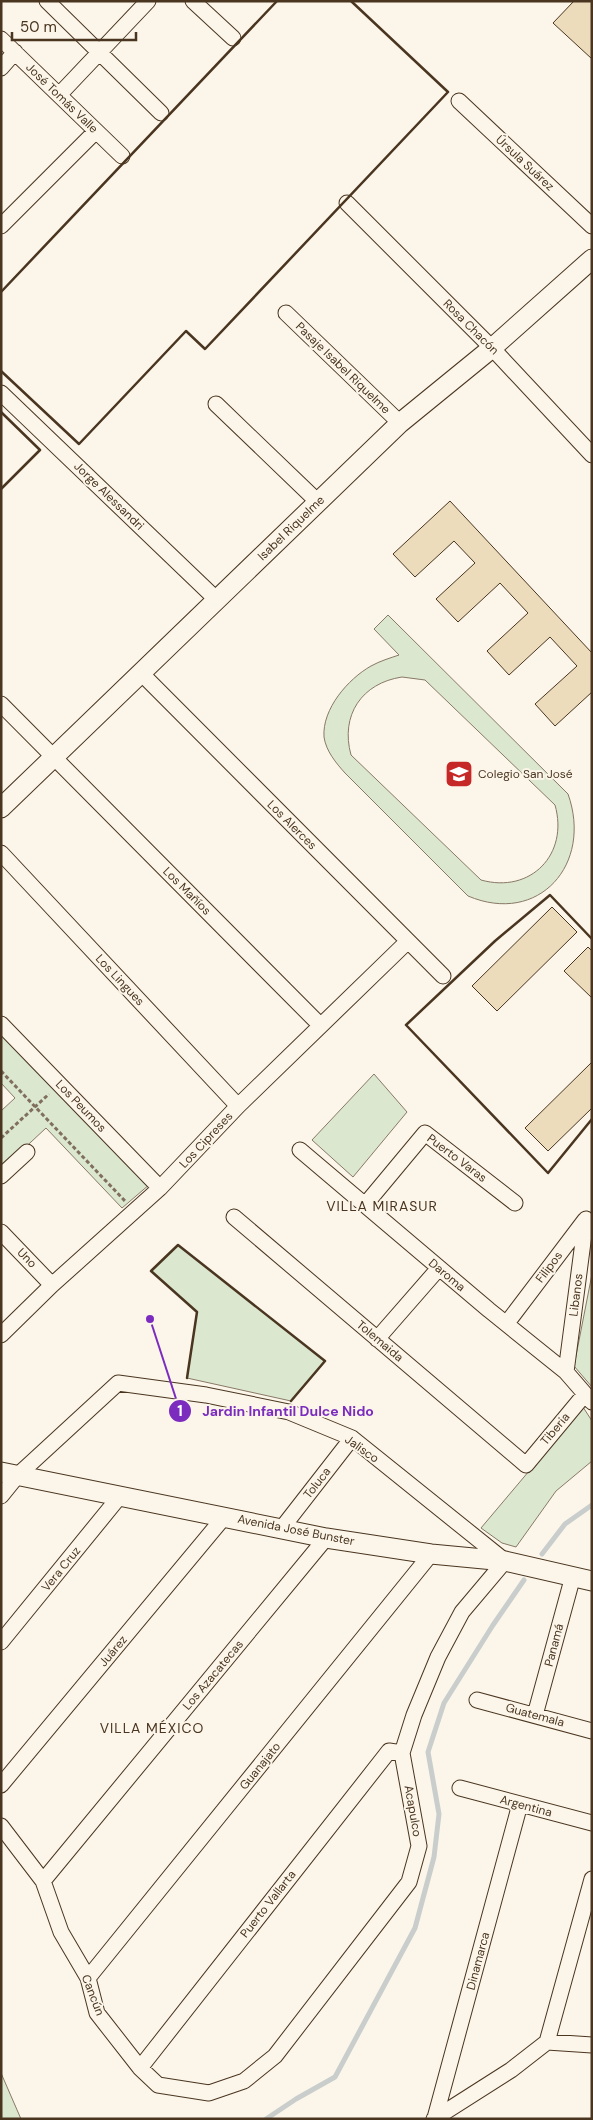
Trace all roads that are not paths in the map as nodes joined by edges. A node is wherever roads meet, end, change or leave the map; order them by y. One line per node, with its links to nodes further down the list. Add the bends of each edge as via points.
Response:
1 (46, 1): 7 (street)
2 (148, 1): 7 (street)
3 (193, 1): 4 (street)
4 (233, 38)
5 (1, 39): 6 (street, José Tomás Valle)
6 (15, 52): 8 (street); 9 (street, José Tomás Valle)
7 (99, 53): 9 (street); 11 (street)
8 (1, 68)
9 (59, 95): 12 (street, José Tomás Valle)
10 (459, 101): 16 (street, Úrsula Suárez)
11 (161, 113)
12 (96, 131): 13 (street, José Tomás Valle); 15 (street)
13 (122, 156)
14 (347, 203): 19 (street, Rosa Chacón)
15 (1, 226)
16 (592, 226)
17 (592, 259): 19 (street, Isabel Riquelme)
18 (286, 313): 22 (street, Pasaje Isabel Riquelme)
19 (492, 348): 22 (street, Isabel Riquelme); 23 (street, Rosa Chacón)
20 (1, 393): 25 (street, Jorge Alessandri)
21 (216, 404): 24 (street)
22 (400, 423): 24 (street, Isabel Riquelme)
23 (592, 455)
24 (318, 502): 25 (street, Isabel Riquelme)
25 (217, 600): 26 (street, Isabel Riquelme)
26 (141, 673): 28 (street, Isabel Riquelme); 31 (street, Los Alerces)
27 (1, 704): 28 (street)
28 (55, 756): 29 (street, Isabel Riquelme); 34 (street, Los Mañíos)
29 (1, 808)
30 (1, 853): 35 (street, Los Lingues)
31 (408, 941): 32 (street, Los Alerces); 34 (street, Los Cipreses)
32 (443, 976)
33 (1, 1024): 39 (street, Los Peumos)
34 (320, 1025): 35 (street, Los Cipreses)
35 (238, 1106): 39 (street, Los Cipreses)
36 (300, 1150): 41 (street, Daroma)
37 (27, 1152): 38 (street)
38 (1, 1176)
39 (160, 1188): 46 (street, Los Cipreses)
40 (515, 1203): 41 (street, Puerto Varas, via 425,1133)
41 (365, 1205): 45 (street, Daroma)
42 (589, 1215): 47 (street, Filipos); 50 (street, Libanos)
43 (234, 1217): 49 (street, Tolemaida)
44 (1, 1232): 46 (street, Uno)
45 (439, 1268): 47 (street, Daroma); 49 (street)
46 (52, 1285): 48 (street, Los Cipreses)
47 (507, 1323): 50 (street, Daroma)
48 (1, 1335)
49 (378, 1340): 53 (street, Tolemaida)
50 (566, 1372): 51 (street, Daroma)
51 (588, 1398): 53 (street, Tiberia)
52 (352, 1438): 54 (street, Jalisco, via 289,1412 206,1395 118,1383); 58 (street, Toluca); 61 (street, Jalisco)
53 (526, 1465)
54 (10, 1474): 55 (street); 56 (street, Avenida José Bunster)
55 (1, 1496)
56 (120, 1496): 57 (street, Avenida José Bunster); 64 (street, Vera Cruz)
57 (225, 1516): 58 (street, Avenida José Bunster); 69 (street, Juárez)
58 (282, 1528): 59 (street, Avenida José Bunster)
59 (326, 1538): 60 (street, Avenida José Bunster); 75 (street, Los Azacatecas)
60 (431, 1554): 61 (street, Avenida José Bunster); 76 (street, Guanajato)
61 (505, 1561): 62 (street, Avenida José Bunster); 68 (street, Acapulco, via 462,1612 438,1657)
62 (572, 1576): 63 (street, Avenida José Bunster); 66 (street, Panamá)
63 (592, 1581)
64 (1, 1642)
65 (477, 1700): 66 (street, Guatemala)
66 (535, 1715): 67 (street, Guatemala)
67 (592, 1731)
68 (402, 1753): 79 (street, Puerto Vallarta, via 389,1751); 80 (street, Acapulco, via 419,1846 409,1882 275,2056 244,2081)
69 (1, 1785)
70 (460, 1788): 71 (street, Argentina)
71 (520, 1804): 72 (street, Argentina); 81 (street, Dinamarca)
72 (592, 1823)
73 (1, 1826): 75 (street, Cancún)
74 (592, 1879): 77 (street)
75 (43, 1881): 76 (street, Cancún, via 61,1932)
76 (88, 1978): 79 (street, Cancún, via 98,2013)
77 (547, 2042): 78 (street); 81 (street, via 511,2070)
78 (592, 2045)
79 (140, 2068): 80 (street, Cancún, via 158,2085)
80 (210, 2093)
81 (435, 2118)

